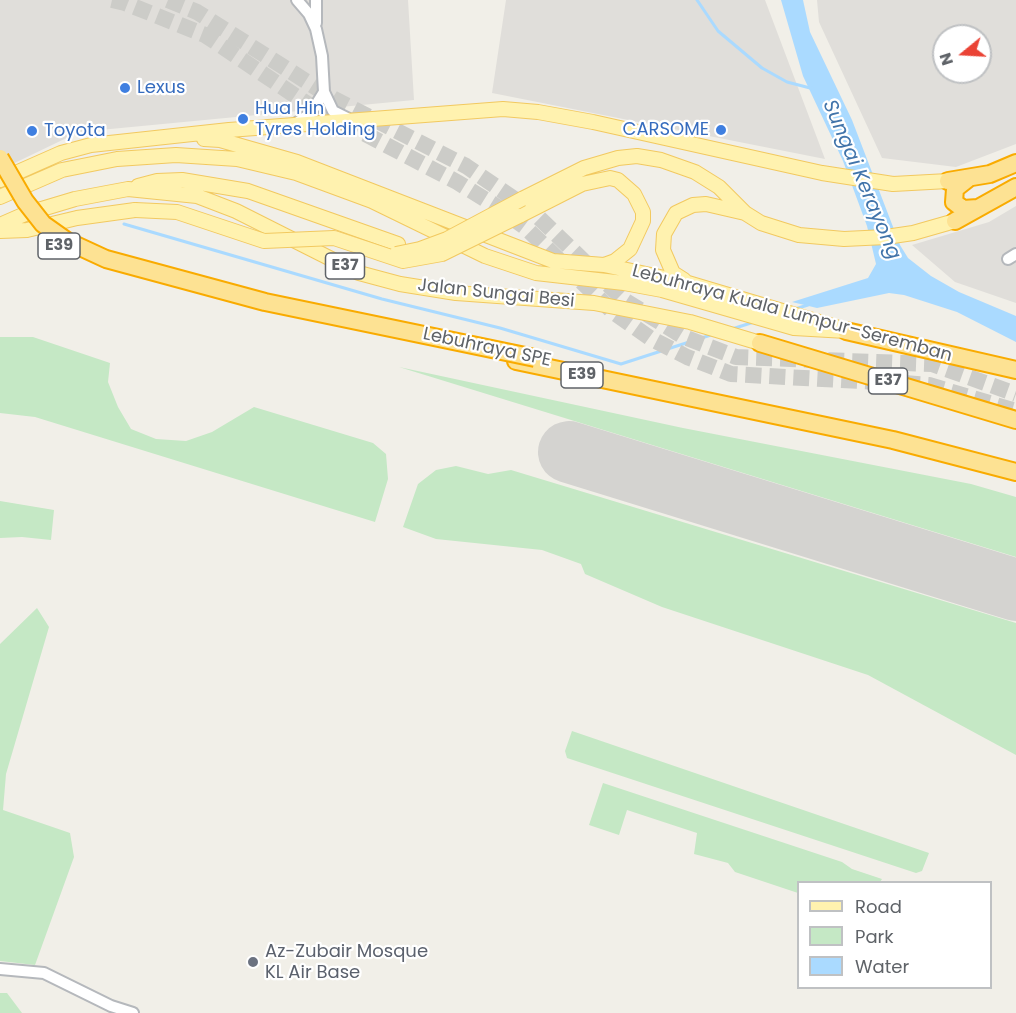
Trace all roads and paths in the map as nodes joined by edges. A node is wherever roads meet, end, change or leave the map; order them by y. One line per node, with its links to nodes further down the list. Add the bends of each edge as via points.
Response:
1 (297, 0): 3 (street)
2 (316, 0): 3 (street)
3 (316, 29): 4 (street)
4 (324, 92): 5 (street, via 333,111); 6 (street, via 311,113)
5 (355, 121): 6 (main road); 13 (main road, via 483,110 538,112 822,173 893,184)
6 (288, 126): 7 (main road)
7 (162, 137): 12 (main road, E37, via 91,145 61,153); 24 (main road, Lebuhraya Kuala Lumpur–Seremban / E37, via 220,140 297,162 553,261)
8 (0, 158): 30 (highway, Lebuhraya SPE / E39, bridge, via 43,224 67,241 106,259 265,302 894,433)
9 (1016, 163): 11 (highway)
10 (0, 174): 31 (highway, Lebuhraya SPE / E39, via 38,230 64,250 105,266 265,308 893,440)
11 (970, 177): 13 (highway); 17 (highway, via 955,189 954,202 963,209)
12 (0, 180)
13 (948, 181)
14 (1016, 187): 17 (highway)
15 (128, 189): 20 (main road, Jalan Sungai Besi / E37, via 75,199); 21 (main road, bridge, via 157,181 218,184 274,198 398,244 420,243); 27 (main road, Jalan Sungai Besi / E37, via 197,196 236,211 359,273 400,284 456,293 594,303 690,322)
16 (0, 197): 26 (main road, via 62,170 117,159 176,155 237,159 296,173 372,201 485,256 536,273 662,290 794,328)
17 (982, 207): 19 (highway)
18 (745, 213): 19 (main road, via 779,231 844,239 913,233); 21 (main road, bridge, via 720,188 695,172 661,159 637,156 584,168); 25 (main road, via 706,204 676,213 664,234 663,250 673,273)
19 (955, 221)
20 (0, 225)
21 (464, 229): 23 (main road, bridge, via 408,252)
22 (0, 231): 23 (main road, bridge, via 27,230 135,210 177,213 264,241 334,238)
23 (379, 252): 24 (main road, bridge, via 404,261 442,254 582,184 603,178 618,180 634,194 643,221 630,249)
24 (604, 265): 25 (main road, Lebuhraya Kuala Lumpur–Seremban / E37)
25 (688, 283): 26 (main road, Lebuhraya Kuala Lumpur–Seremban / E37)
26 (846, 331): 28 (highway, Lebuhraya Kuala Lumpur–Seremban / E37)
27 (760, 343): 29 (highway, Lebuhraya Kuala Lumpur–Seremban / E37)
28 (1016, 370)
29 (1016, 420)
30 (1016, 465)
31 (1016, 472)
32 (0, 969): 33 (street, via 44,973)
33 (133, 1013)

